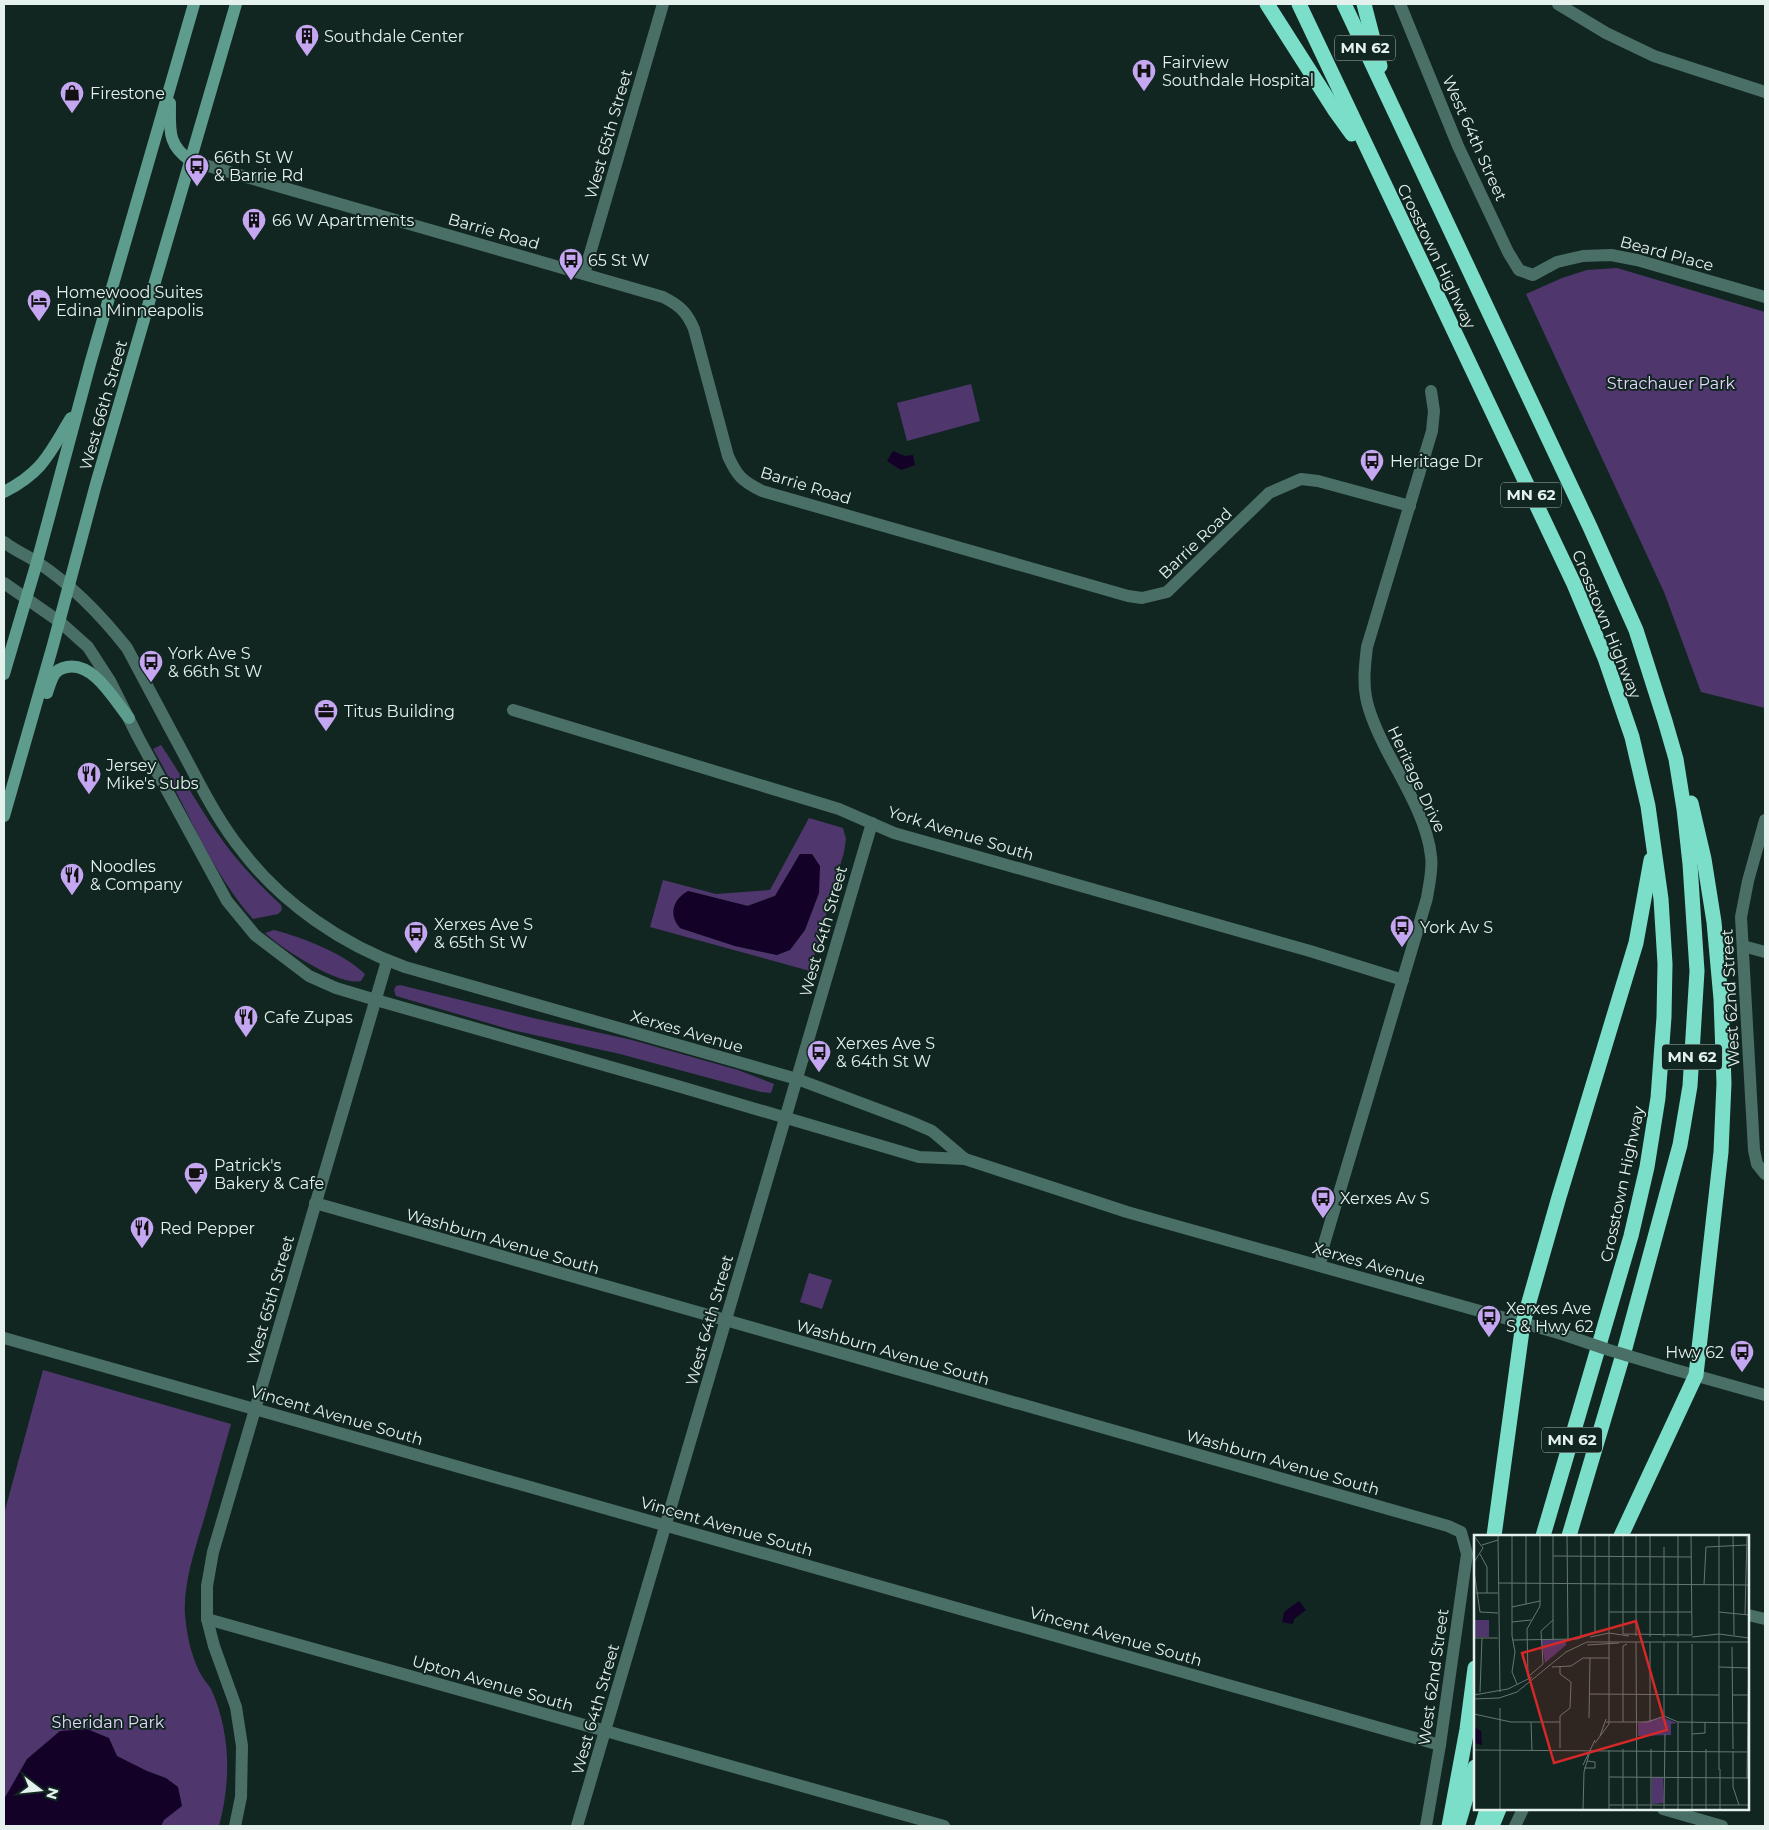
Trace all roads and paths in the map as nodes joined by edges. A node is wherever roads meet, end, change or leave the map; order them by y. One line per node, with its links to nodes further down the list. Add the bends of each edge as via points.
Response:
1 (194, 4): 10 (main road, West 66th Street)
2 (236, 4): 14 (main road, West 66th Street)
3 (663, 4): 15 (street, West 65th Street)
4 (1267, 4): 13 (highway, via 1334,109)
5 (1299, 4): 13 (highway, Crosstown Highway / MN 62)
6 (1344, 4): 11 (highway, Crosstown Highway / MN 62)
7 (1364, 4): 11 (highway)
8 (1400, 4): 16 (street, West 64th Street, via 1458,146 1508,252 1519,270)
9 (1558, 4): 12 (street, via 1606,33 1654,56)
10 (171, 86): 14 (main road, via 170,132 179,153); 19 (main road, West 66th Street)
11 (1385, 92): 31 (highway, Crosstown Highway / MN 62, via 1636,630)
12 (1765, 92)
13 (1371, 159): 36 (highway, Crosstown Highway / MN 62, via 1570,575 1605,658 1632,737)
14 (191, 161): 15 (street, Barrie Road); 25 (main road, West 66th Street, via 96,484)
15 (584, 274): 21 (street, Barrie Road, via 663,297 688,315 728,456 746,484 1128,596 1142,598 1167,592 1269,493 1301,478)
16 (1533, 275): 17 (street, Beard Place, via 1557,262 1583,256 1611,255)
17 (1765, 297)
18 (1431, 391): 21 (street, Heritage Drive, via 1432,430)
19 (80, 403): 20 (main road, via 44,463 23,482); 23 (main road, West 66th Street)
20 (4, 492)
21 (1410, 506): 40 (street, Heritage Drive, via 1367,647 1364,671 1366,697 1373,722 1420,818 1432,858 1427,898)
22 (4, 542): 23 (street)
23 (37, 562): 25 (street); 26 (main road, West 66th Street)
24 (4, 583): 26 (street)
25 (70, 587): 27 (main road, West 66th Street); 39 (street, via 127,648 203,792 242,852 279,892 336,935)
26 (25, 599): 27 (street); 28 (main road, West 66th Street)
27 (60, 622): 30 (street, via 88,647); 32 (main road, West 66th Street)
28 (4, 674)
29 (513, 710): 35 (street, York Avenue South, via 839,809)
30 (129, 718): 32 (main road, via 95,675 78,667 60,668 54,674); 41 (street, via 227,902 255,935 309,976)
31 (1676, 759): 51 (highway, via 1693,811 1714,922 1724,1082 1721,1152); 58 (highway, Crosstown Highway / MN 62, via 1690,864 1697,971 1690,1086 1680,1145 1625,1348)
32 (16, 772): 33 (main road, West 66th Street)
33 (4, 816)
34 (1765, 820): 37 (street, West 62nd Street, via 1741,917)
35 (872, 823): 40 (street, York Avenue South, via 894,833 1310,950); 42 (street, West 64th Street)
36 (1654, 844): 49 (highway, via 1636,943); 57 (highway, Crosstown Highway / MN 62, via 1665,964 1664,1017 1658,1098 1647,1167 1631,1236)
37 (1744, 946): 38 (street); 45 (street, West 62nd Street, via 1754,1150 1757,1164)
38 (1765, 952)
39 (387, 961): 41 (street, West 65th Street); 42 (street, Xerxes Avenue)
40 (1403, 980): 47 (street, Heritage Drive)
41 (376, 1000): 43 (street, Xerxes Avenue); 46 (street, West 65th Street)
42 (797, 1079): 43 (street, West 64th Street); 44 (street, Xerxes Avenue, via 932,1131)
43 (786, 1117): 44 (street, Xerxes Avenue, via 919,1157); 48 (street, West 64th Street)
44 (965, 1159): 47 (street, Xerxes Avenue, via 1127,1212)
45 (1765, 1174)
46 (315, 1204): 48 (street, Washburn Avenue South); 53 (street, West 65th Street)
47 (1320, 1266): 49 (street, Xerxes Avenue)
48 (726, 1321): 54 (street, West 64th Street); 55 (street, Washburn Avenue South)
49 (1523, 1323): 51 (street, Xerxes Avenue, bridge); 56 (highway)
50 (4, 1338): 53 (street, Vincent Avenue South)
51 (1696, 1375): 52 (street, Xerxes Avenue); 59 (highway)
52 (1765, 1395)
53 (255, 1409): 54 (street, Vincent Avenue South); 61 (street, West 65th Street, via 213,1552 206,1586)
54 (666, 1525): 64 (street, West 64th Street); 65 (street, Vincent Avenue South)
55 (1461, 1532): 65 (street, West 62nd Street, via 1467,1554)
56 (1494, 1535)
57 (1543, 1535)
58 (1569, 1535)
59 (1622, 1535)
60 (1749, 1614): 62 (street)
61 (207, 1619): 64 (street, Upton Avenue South); 71 (street, West 65th Street, via 236,1706 242,1746 241,1797)
62 (1765, 1619)
63 (1474, 1676): 75 (highway)
64 (605, 1731): 72 (street, West 64th Street); 73 (street, Upton Avenue South)
65 (1440, 1744): 74 (street, West 62nd Street)
66 (1474, 1770): 76 (highway)
67 (1487, 1810): 77 (highway)
68 (1499, 1810): 78 (highway)
69 (1523, 1810): 79 (street)
70 (1666, 1810): 80 (street)
71 (234, 1826)
72 (577, 1826)
73 (944, 1826)
74 (1426, 1826)
75 (1449, 1826)
76 (1458, 1826)
77 (1482, 1826)
78 (1492, 1826)
79 (1515, 1826)
80 (1722, 1826)

